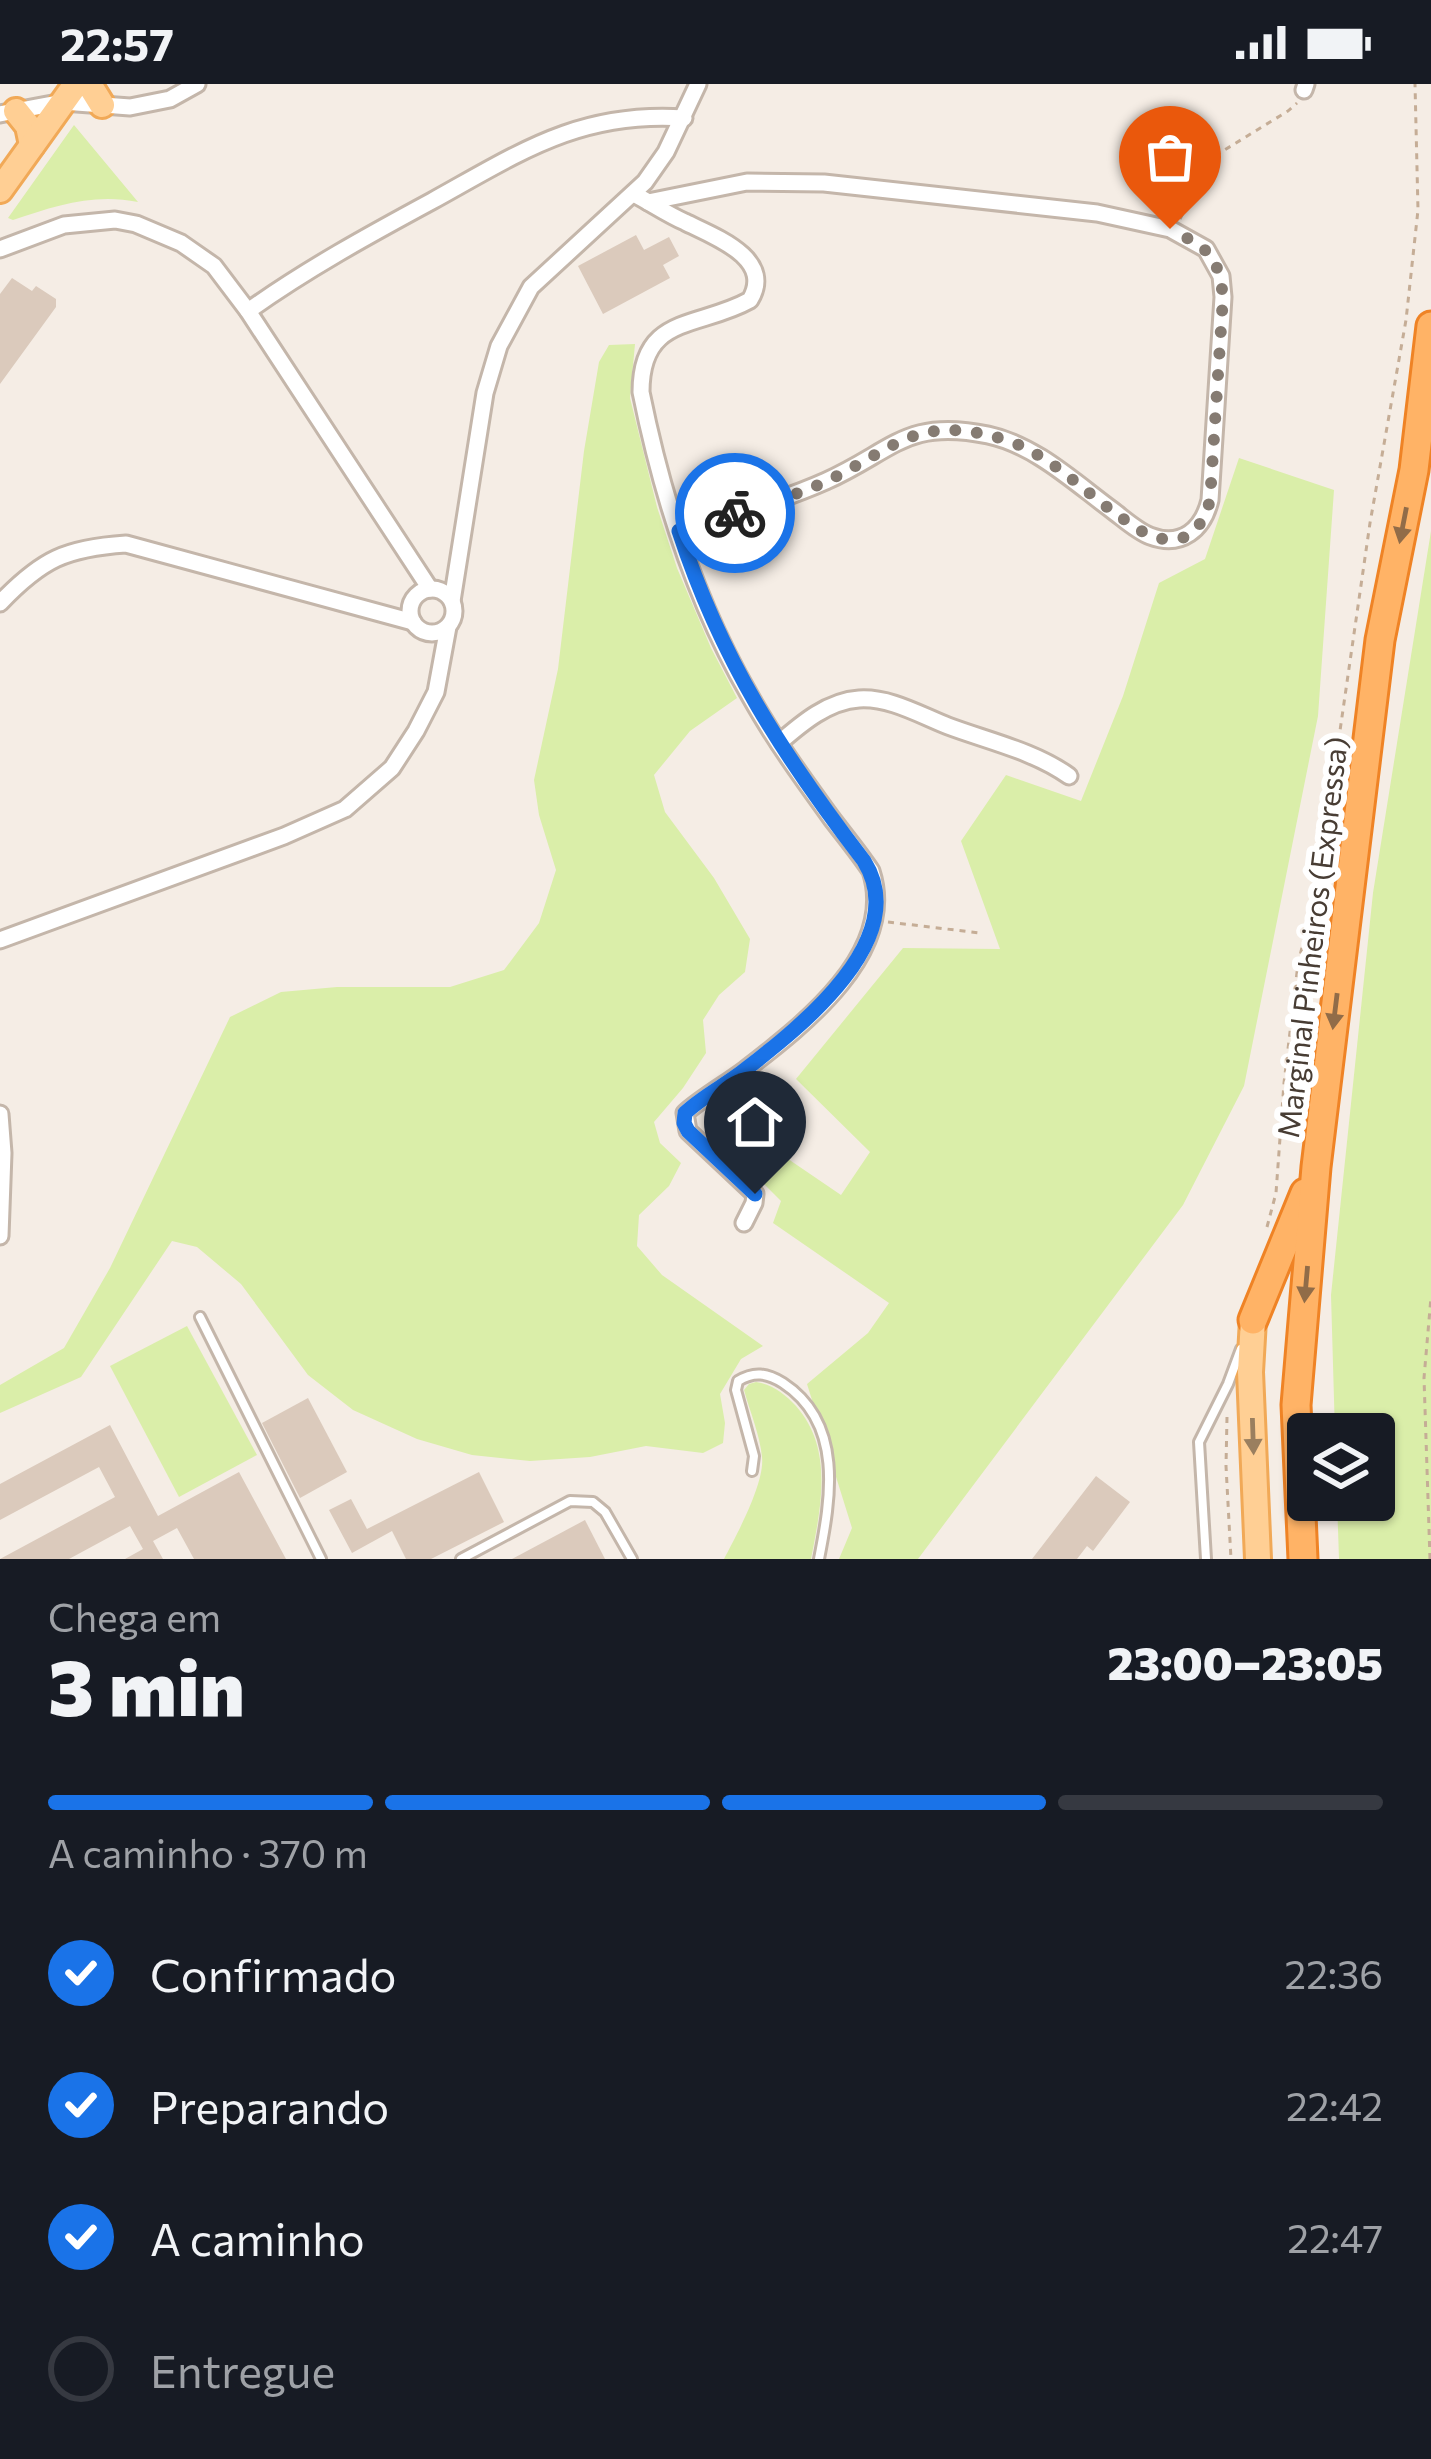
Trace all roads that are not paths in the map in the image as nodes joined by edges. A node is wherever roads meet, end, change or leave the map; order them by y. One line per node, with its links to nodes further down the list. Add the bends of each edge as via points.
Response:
1 (197, 84): 4 (street, via 130,107)
2 (698, 84): 6 (street)
3 (70, 93): 4 (street); 5 (street); 7 (main road)
4 (96, 94)
5 (8, 112): 7 (main road, via 28,126)
6 (683, 118): 9 (street); 11 (street, via 607,121 549,138 360,239)
7 (32, 145): 8 (main road)
8 (0, 190)
9 (641, 198): 13 (street, via 728,242 757,284 744,304 662,334 645,358 641,392); 13 (street, via 747,182 824,183 1097,213 1174,231 1206,249 1221,277 1210,500 1187,536 1152,537 1009,441 941,429 829,480); 14 (street, via 531,287 500,346 484,393 454,577)
10 (0, 249): 11 (street, via 64,226 136,224 214,266)
11 (248, 311): 14 (street)
12 (1431, 326): 24 (highway, Marginal Pinheiros (Expressa), one-way to 24, via 1414,470 1380,640)
13 (679, 531): 20 (street, via 722,641)
14 (436, 594): 16 (street); 17 (street, via 454,615)
15 (0, 603): 16 (street, via 52,559 126,544)
16 (411, 615): 18 (street)
17 (448, 627): 18 (street); 19 (street)
18 (429, 633): 19 (street)
19 (441, 664): 22 (street, via 436,692 392,768 345,808)
20 (779, 742): 21 (street, via 833,705 872,700); 25 (street, via 871,871 877,894 859,958 824,1001 685,1113 688,1131 755,1194)
21 (1069, 776)
22 (0, 940)
23 (0, 1114): 26 (street)
24 (1316, 1167): 28 (highway); 36 (highway, Marginal Pinheiros (Expressa), one-way to 36, via 1296,1405)
25 (744, 1222)
26 (0, 1236)
27 (200, 1317): 30 (lane)
28 (1253, 1320): 34 (lane, via 1198,1442); 35 (main road, one-way to 35)
29 (752, 1471): 33 (lane, via 736,1390 756,1374 797,1394 826,1443 830,1495)
30 (321, 1559)
31 (461, 1559): 32 (lane, via 570,1501 605,1512)
32 (632, 1559)
33 (819, 1559)
34 (1206, 1559)
35 (1258, 1559)
36 (1303, 1559)

